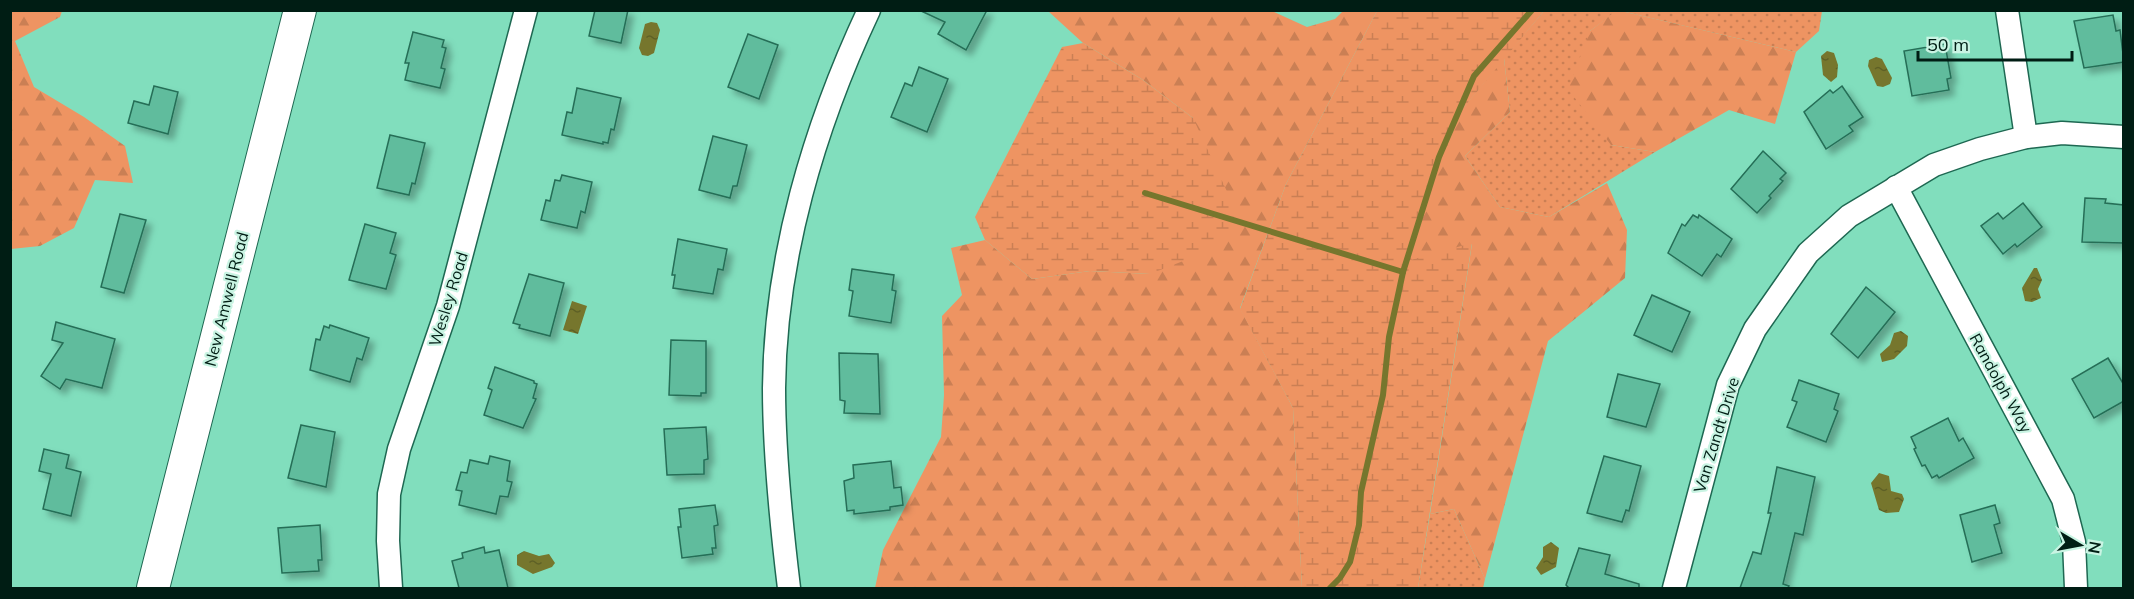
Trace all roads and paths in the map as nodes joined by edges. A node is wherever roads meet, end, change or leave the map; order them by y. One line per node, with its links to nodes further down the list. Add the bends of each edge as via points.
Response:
1 (300, 10): 8 (street, New Amwell Road)
2 (526, 10): 9 (street, Wesley Road, via 448,306 399,449 389,494)
3 (869, 10): 10 (street, via 825,113 808,171 778,326 775,450)
4 (2007, 10): 5 (street)
5 (2026, 137): 6 (street, Van Zandt Drive, via 2062,133); 7 (street, Van Zandt Drive, via 1934,165)
6 (2124, 137)
7 (1896, 187): 11 (street, Van Zandt Drive, via 1849,216 1808,253 1755,328 1728,385); 12 (street, Randolph Way, via 2063,499 2074,542)
8 (153, 588)
9 (391, 588)
10 (789, 588)
11 (1674, 588)
12 (2076, 588)

